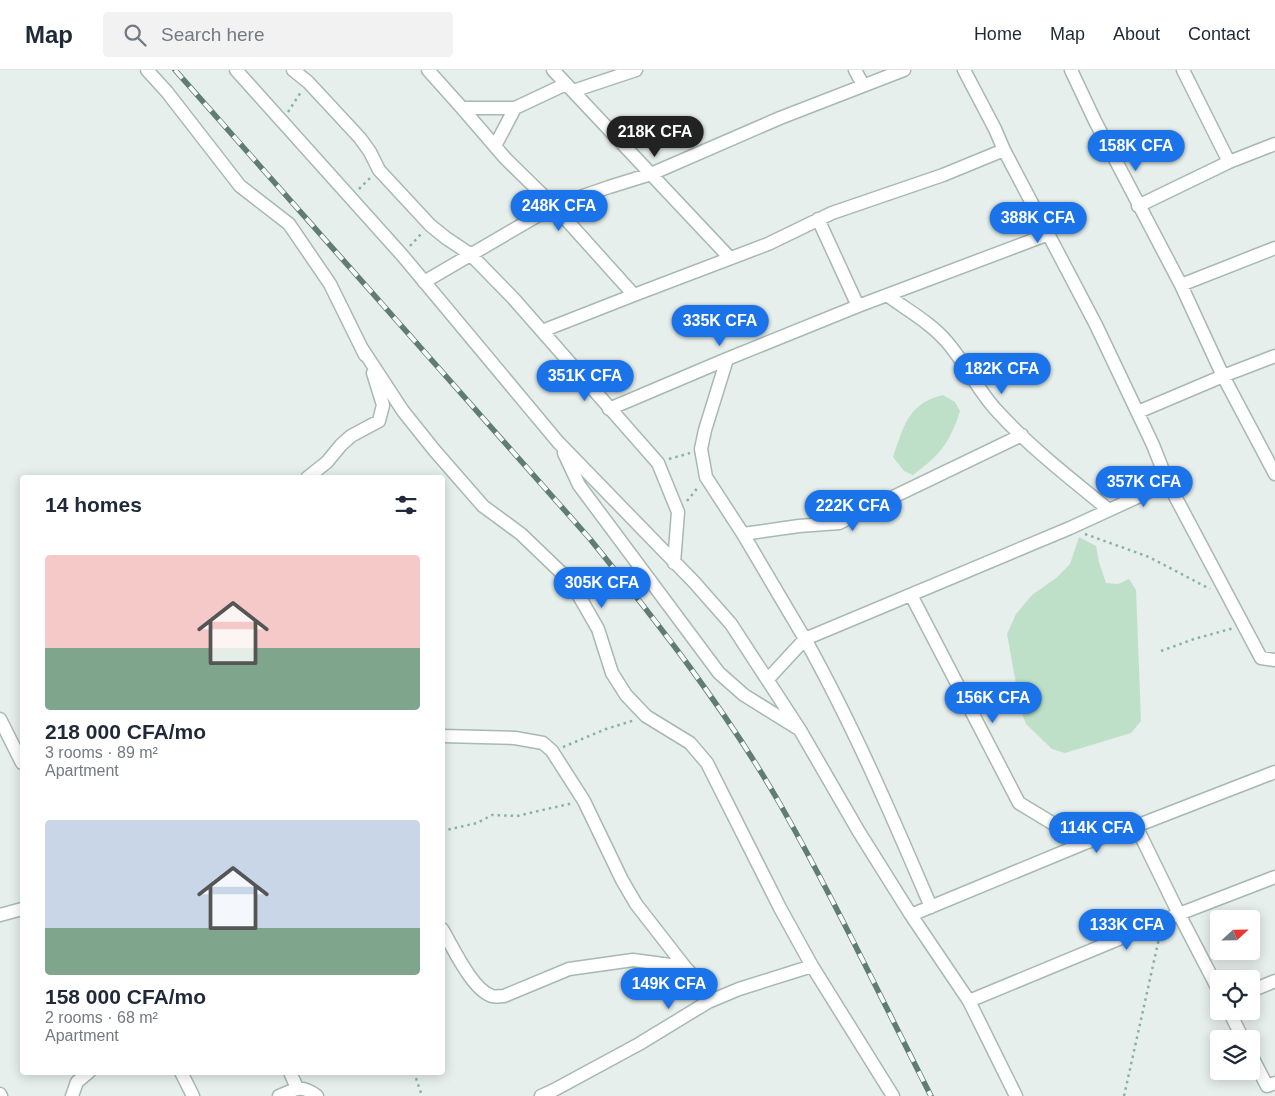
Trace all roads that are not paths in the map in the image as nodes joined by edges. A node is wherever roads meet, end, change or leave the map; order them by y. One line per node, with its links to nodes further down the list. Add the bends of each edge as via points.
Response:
1 (147, 70): 34 (street, via 240,186 289,224 330,284)
2 (236, 70): 28 (street)
3 (293, 70): 26 (street, via 360,138 379,170 430,225)
4 (428, 70): 14 (street)
5 (553, 70): 13 (street)
6 (636, 70): 13 (street)
7 (855, 70): 12 (street)
8 (904, 70): 12 (street)
9 (964, 70): 18 (street)
10 (1071, 70): 22 (street)
11 (1183, 70): 19 (street)
12 (862, 85): 20 (street)
13 (569, 87): 15 (street); 20 (street)
14 (462, 108): 15 (street); 17 (street)
15 (516, 108): 17 (street)
16 (1275, 144): 19 (street)
17 (495, 146): 21 (street)
18 (1004, 150): 23 (street); 24 (street)
19 (1229, 162): 22 (street)
20 (651, 174): 21 (street); 27 (street)
21 (554, 206): 26 (street); 30 (street)
22 (1138, 206): 29 (street)
23 (818, 219): 27 (street, via 768,244); 32 (street)
24 (1049, 234): 31 (street); 39 (street)
25 (1275, 248): 29 (street)
26 (470, 254): 28 (street); 33 (street)
27 (729, 257): 30 (street)
28 (424, 282): 41 (street)
29 (1181, 285): 37 (street)
30 (634, 295): 33 (street)
31 (887, 295): 32 (street); 40 (street, via 945,340 997,412)
32 (858, 306): 36 (street)
33 (542, 330): 38 (street)
34 (361, 347): 43 (street, via 383,401 381,417 351,436); 67 (street, via 403,410 483,506 521,534 571,582 598,629 612,673 626,694 646,716 690,743 706,763)
35 (1275, 356): 37 (street)
36 (727, 359): 38 (street); 46 (street, via 701,449 706,478)
37 (1223, 376): 39 (street); 42 (street)
38 (609, 409): 47 (street, via 658,463 678,512)
39 (1138, 412): 44 (street)
40 (1022, 435): 45 (street); 46 (street, via 839,523)
41 (558, 442): 47 (street); 53 (street, via 579,485 719,673 744,695)
42 (1275, 474)
43 (311, 475)
44 (1168, 483): 45 (street); 50 (street, via 1261,658)
45 (1109, 510): 48 (street)
46 (743, 534): 49 (street)
47 (674, 563): 51 (street, via 731,624)
48 (911, 595): 49 (street); 59 (street, via 1019,803)
49 (805, 639): 51 (street); 61 (street, via 852,728)
50 (1275, 660)
51 (768, 679): 53 (street)
52 (0, 719): 55 (street)
53 (800, 730): 65 (street)
54 (445, 736): 68 (street, via 515,738 543,743 552,751 584,801 636,904)
55 (17, 741): 56 (street)
56 (20, 754)
57 (1275, 772): 58 (street)
58 (1136, 826): 59 (street); 63 (street)
59 (1085, 843): 61 (street)
60 (1275, 877): 63 (street)
61 (931, 907): 65 (street)
62 (20, 910): 64 (street)
63 (1179, 914): 69 (street); 72 (street)
64 (0, 915)
65 (911, 915): 72 (street)
66 (445, 934): 68 (street, via 475,983 493,997 504,996 569,969 633,960)
67 (812, 966): 73 (street); 86 (street)
68 (685, 967): 73 (street, via 697,980)
69 (1210, 974)
70 (1275, 981): 71 (street)
71 (1260, 987)
72 (969, 1001): 87 (street)
73 (708, 1002): 80 (street)
74 (1260, 1072): 78 (street, via 1267,1086)
75 (85, 1075): 81 (street, via 77,1082)
76 (182, 1075): 82 (street)
77 (291, 1075): 79 (street)
78 (1275, 1082)
79 (297, 1088): 83 (street); 84 (street, via 308,1089)
80 (556, 1093): 85 (street)
81 (72, 1096)
82 (193, 1096)
83 (279, 1096)
84 (317, 1096)
85 (540, 1096)
86 (893, 1096)
87 (1016, 1096)

